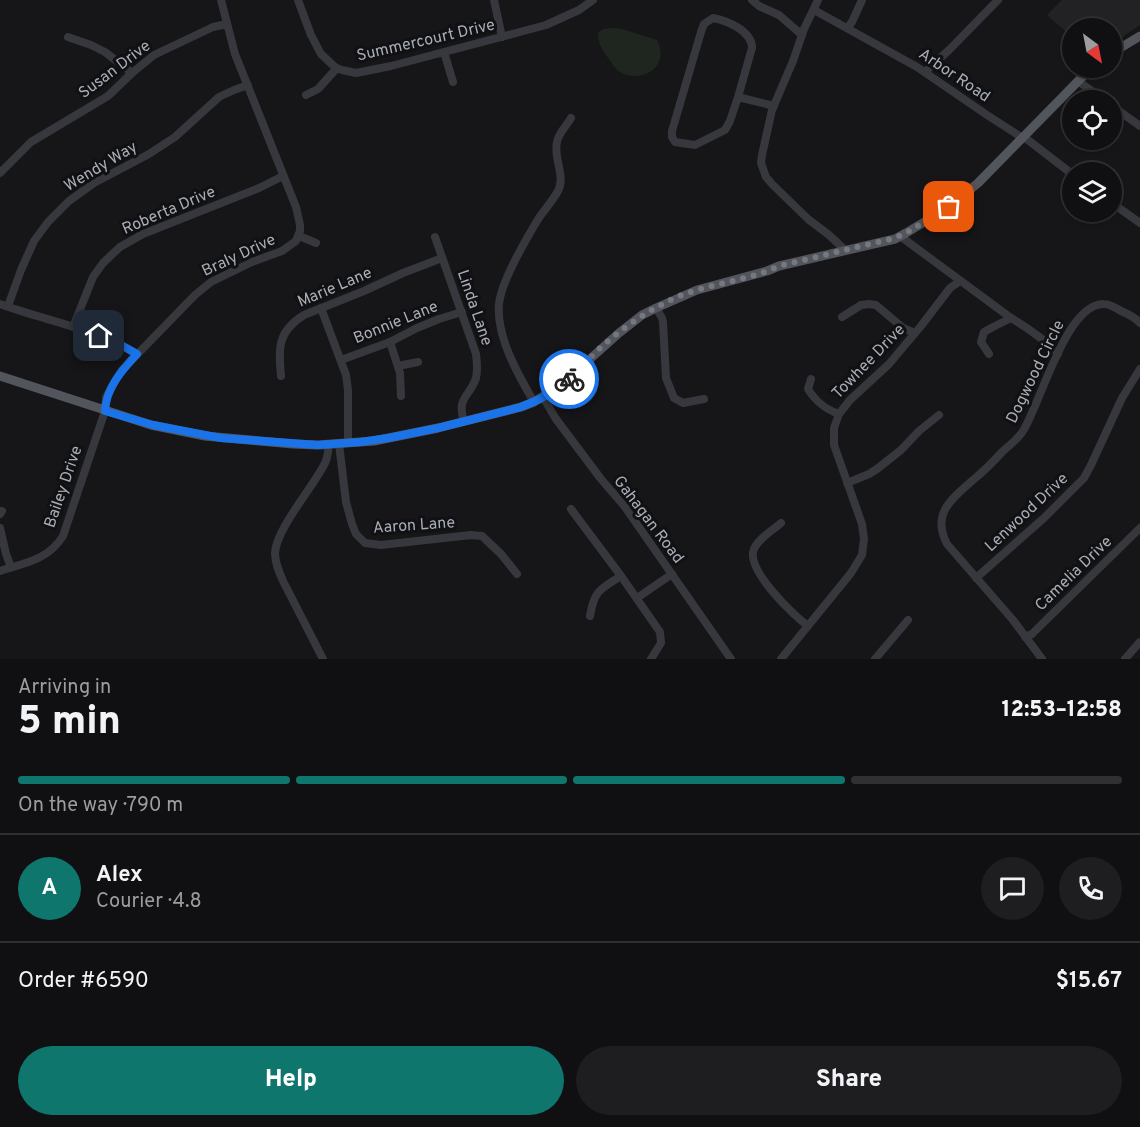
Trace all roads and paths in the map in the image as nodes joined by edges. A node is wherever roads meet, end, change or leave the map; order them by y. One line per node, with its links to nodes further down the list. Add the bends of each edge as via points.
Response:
1 (221, 0): 10 (street, Braly Drive)
2 (298, 0): 18 (street, Summercourt Drive, via 317,48)
3 (494, 0): 15 (street)
4 (593, 0): 15 (street, Summercourt Drive, via 546,25)
5 (752, 0): 12 (street, via 779,15)
6 (818, 0): 9 (street)
7 (862, 0): 11 (street)
8 (998, 0): 19 (street)
9 (814, 10): 11 (street, Arbor Road); 12 (street)
10 (227, 24): 20 (street, Susan Drive, via 166,48); 24 (street, Braly Drive)
11 (848, 28): 19 (street, Arbor Road)
12 (802, 35): 28 (street)
13 (1140, 36): 16 (main road)
14 (68, 37): 20 (street, via 105,52)
15 (502, 37): 17 (street, Summercourt Drive)
16 (1122, 47)
17 (444, 52): 18 (street, Summercourt Drive, via 363,72); 23 (street)
18 (337, 68): 26 (street, via 318,89)
19 (925, 72): 32 (street, Arbor Road)
20 (132, 73): 34 (street, Susan Drive, via 108,96 31,142)
21 (1081, 78): 22 (main road)
22 (1078, 81): 25 (street); 32 (main road)
23 (453, 82)
24 (248, 85): 35 (street, Braly Drive); 45 (street, Wendy Way, via 219,97 175,137 69,201 34,241)
25 (1090, 90)
26 (306, 95)
27 (738, 97): 27 (street, via 724,130 695,145 675,142 672,131 701,32 713,18 729,22 752,42); 28 (street)
28 (774, 106): 42 (street, via 761,163 766,177)
29 (1122, 113): 31 (street)
30 (571, 118): 67 (street, Gahagan Road, via 556,142 559,190 522,246 499,303 506,343 523,384)
31 (1140, 126)
32 (1023, 138): 33 (street, Arbor Road); 38 (main road, via 959,200)
33 (1062, 167)
34 (0, 173)
35 (283, 176): 39 (street, Braly Drive, via 300,219); 52 (street, Roberta Drive, via 120,247 93,277)
36 (1122, 210): 37 (street)
37 (1140, 223)
38 (900, 236): 42 (main road); 44 (street)
39 (298, 237): 41 (street); 55 (street, Braly Drive, via 287,249 205,286)
40 (435, 237): 43 (street, Linda Lane)
41 (315, 243)
42 (845, 250): 47 (main road, via 697,290)
43 (442, 258): 46 (street, Marie Lane); 48 (street, Linda Lane)
44 (960, 281): 50 (street); 53 (street, Towhee Drive)
45 (4, 305): 52 (street)
46 (321, 308): 58 (street); 63 (street, Marie Lane, via 295,320 285,332 279,351)
47 (656, 308): 66 (street, via 662,318 666,378 674,398 683,403); 67 (main road, via 642,315)
48 (462, 312): 54 (street, Bonnie Lane); 71 (street, Linda Lane, via 478,365 475,381 461,404)
49 (842, 317): 53 (street, via 869,303)
50 (1011, 318): 56 (street, via 984,332 981,342); 57 (street)
51 (1140, 323): 57 (street, Dogwood Circle, via 1111,305 1091,307 1075,322)
52 (73, 327): 55 (street, via 114,341)
53 (915, 333): 69 (street, Towhee Drive)
54 (390, 342): 58 (street, Bonnie Lane); 60 (street)
55 (137, 354): 68 (street, Braly Drive, via 109,391)
56 (989, 354)
57 (1058, 354): 83 (street, Dogwood Circle, via 1022,432 944,509 944,538)
58 (341, 360): 72 (street, via 348,390)
59 (418, 362): 60 (street)
60 (398, 366): 65 (street)
61 (1140, 369): 83 (street, Lenwood Drive, via 1084,478)
62 (0, 376): 68 (main road)
63 (281, 376)
64 (811, 379): 69 (street, via 808,389 818,403)
65 (401, 396)
66 (704, 399)
67 (538, 400): 71 (main road); 81 (street, Gahagan Road, via 625,507)
68 (105, 411): 72 (main road, via 205,436); 78 (street, Bailey Drive, via 63,536 49,553)
69 (839, 414): 73 (street, Towhee Drive, via 834,445)
70 (939, 415): 73 (street, via 877,469)
71 (464, 421): 72 (main road)
72 (339, 444): 80 (street, Aaron Lane, via 346,502 356,534 365,543 482,536); 90 (street, via 284,529 275,554 283,581)
73 (847, 483): 87 (street, Towhee Drive, via 862,524 862,555)
74 (572, 510): 82 (street)
75 (781, 523): 87 (street, via 757,544 754,565 778,598)
76 (0, 528): 78 (street)
77 (1140, 528): 88 (street, Camelia Drive)
78 (11, 567): 79 (street, Bailey Drive)
79 (0, 571)
80 (517, 574)
81 (672, 574): 84 (street); 92 (street, Gahagan Road)
82 (621, 576): 84 (street); 85 (street, via 598,591)
83 (976, 578): 88 (street, Dogwood Circle)
84 (637, 598): 91 (street, via 661,635 660,647)
85 (590, 616)
86 (908, 620): 94 (street)
87 (808, 626): 93 (street, Towhee Drive)
88 (1025, 637): 95 (street, Dogwood Circle)
89 (1140, 642): 96 (street)
90 (323, 659)
91 (651, 659)
92 (731, 659)
93 (781, 659)
94 (875, 659)
95 (1042, 659)
96 (1125, 659)

